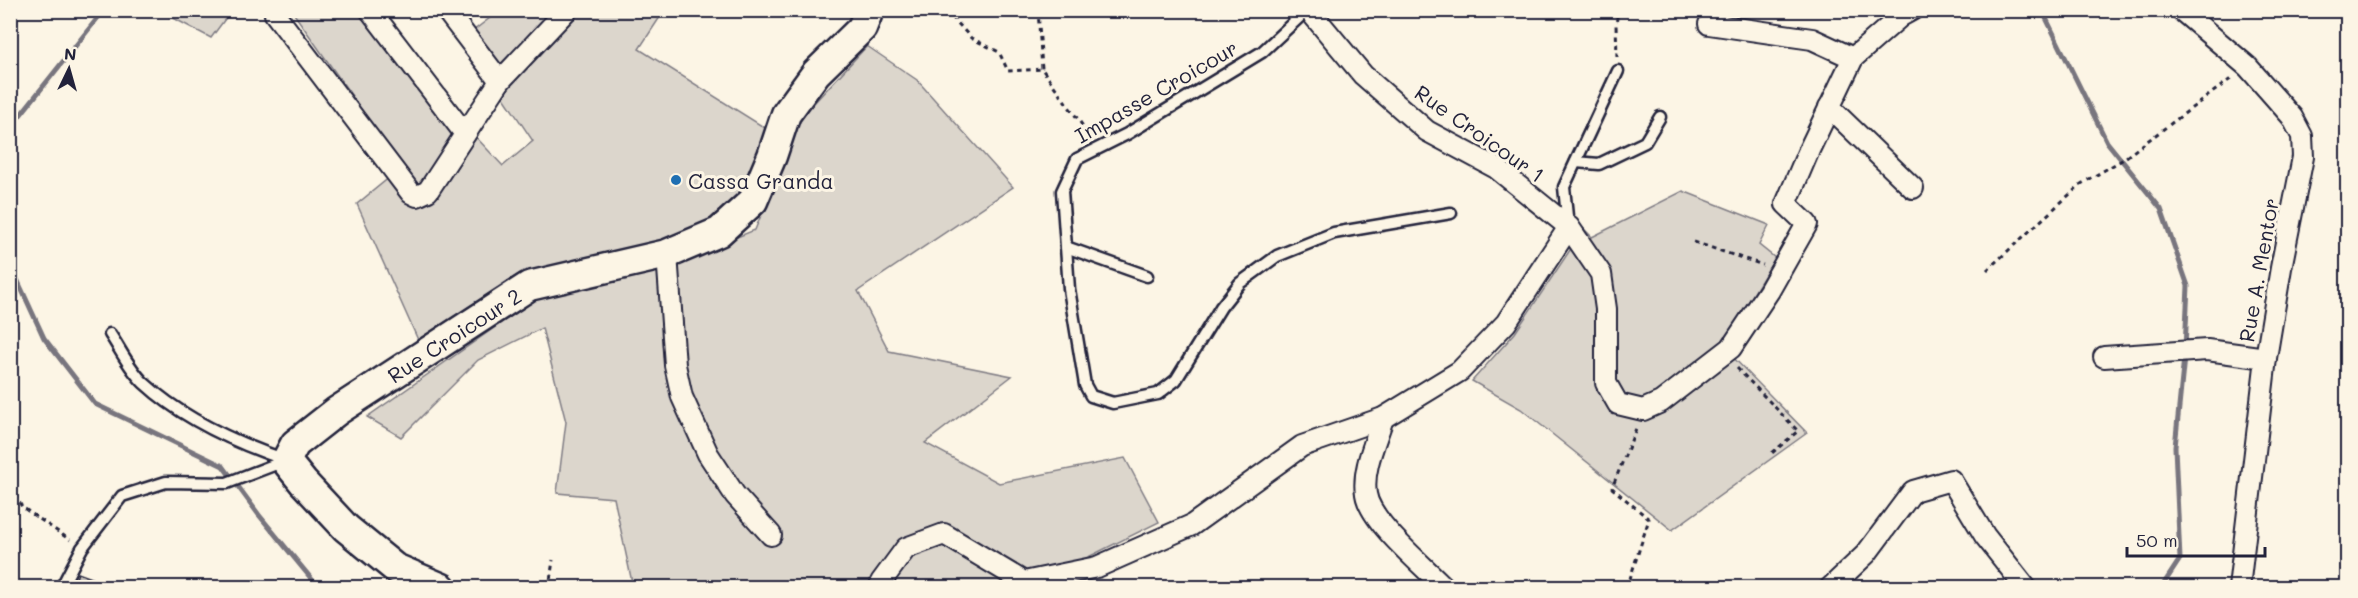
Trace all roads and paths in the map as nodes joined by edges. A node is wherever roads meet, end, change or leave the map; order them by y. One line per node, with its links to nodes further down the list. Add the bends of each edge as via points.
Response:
1 (370, 10): 20 (street)
2 (446, 10): 17 (street)
3 (567, 10): 17 (street)
4 (869, 10): 28 (street, Rue Croicour 2, via 862,28 816,74 786,114 753,201 719,232)
5 (946, 10): 15 (path, via 971,38 999,52 1008,71)
6 (1038, 10): 15 (path)
7 (1308, 10): 21 (lane, Impasse Croicour, via 1262,52); 25 (street, Rue Croicour 1, via 1363,75 1427,131 1496,168)
8 (1618, 10): 16 (path)
9 (1912, 10): 13 (street)
10 (2181, 10): 14 (street, Rue A. Mentor)
11 (275, 14): 20 (street, via 411,193 422,195 428,191)
12 (1709, 24): 13 (street, via 1812,39)
13 (1853, 58): 18 (street)
14 (2248, 67): 29 (path, via 2122,160 2081,184); 35 (street, Rue A. Mentor, via 2292,117 2302,136 2303,157)
15 (1042, 69): 21 (path)
16 (1618, 71): 22 (lane)
17 (500, 81): 20 (street)
18 (1829, 107): 23 (street); 30 (street, via 1786,204 1807,224)
19 (1660, 117): 22 (lane, via 1645,142 1599,165)
20 (465, 134)
21 (1099, 148): 27 (lane, Impasse Croicour, via 1077,159 1062,191)
22 (1576, 162): 25 (lane, via 1564,187)
23 (1913, 188)
24 (1451, 213): 27 (lane, Impasse Croicour, via 1334,233 1278,256 1240,283 1176,380 1158,394 1113,403 1091,396 1084,385)
25 (1569, 227): 36 (street, Rue Croicour 1, via 1601,274 1606,309 1606,383 1618,404); 37 (street, via 1506,323 1460,371)
26 (1694, 242): 30 (path)
27 (1066, 247): 31 (lane)
28 (667, 254): 39 (street, Rue Croicour 2, via 529,286 337,411 295,444); 41 (street, via 675,365 682,397 708,454 735,495)
29 (1987, 270)
30 (1781, 271): 33 (street)
31 (1147, 276)
32 (110, 334): 39 (lane, via 142,382 182,412 261,452)
33 (1724, 353): 36 (street, via 1661,402); 38 (path, via 1798,431)
34 (2104, 357): 35 (street, via 2207,350)
35 (2266, 358): 52 (street, Rue A. Mentor)
36 (1643, 410): 49 (path, via 1612,488 1649,519)
37 (1383, 418): 47 (street, via 1302,446 1192,525 1097,567 1024,582 944,534 906,548 881,582); 48 (street, via 1367,467 1366,494 1375,518)
38 (1772, 453)
39 (286, 460): 42 (lane, via 227,483 166,482 122,495); 45 (street, via 346,528 395,568)
40 (10, 487): 42 (path, via 22,507)
41 (771, 535)
42 (82, 548): 44 (lane)
43 (553, 560): 46 (path)
44 (61, 588)
45 (442, 588)
46 (549, 588)
47 (881, 588)
48 (1445, 588)
49 (1627, 588)
50 (1830, 588): 51 (street, via 1866,554 1913,491 1951,480 1985,537)
51 (2025, 588)
52 (2239, 588)

